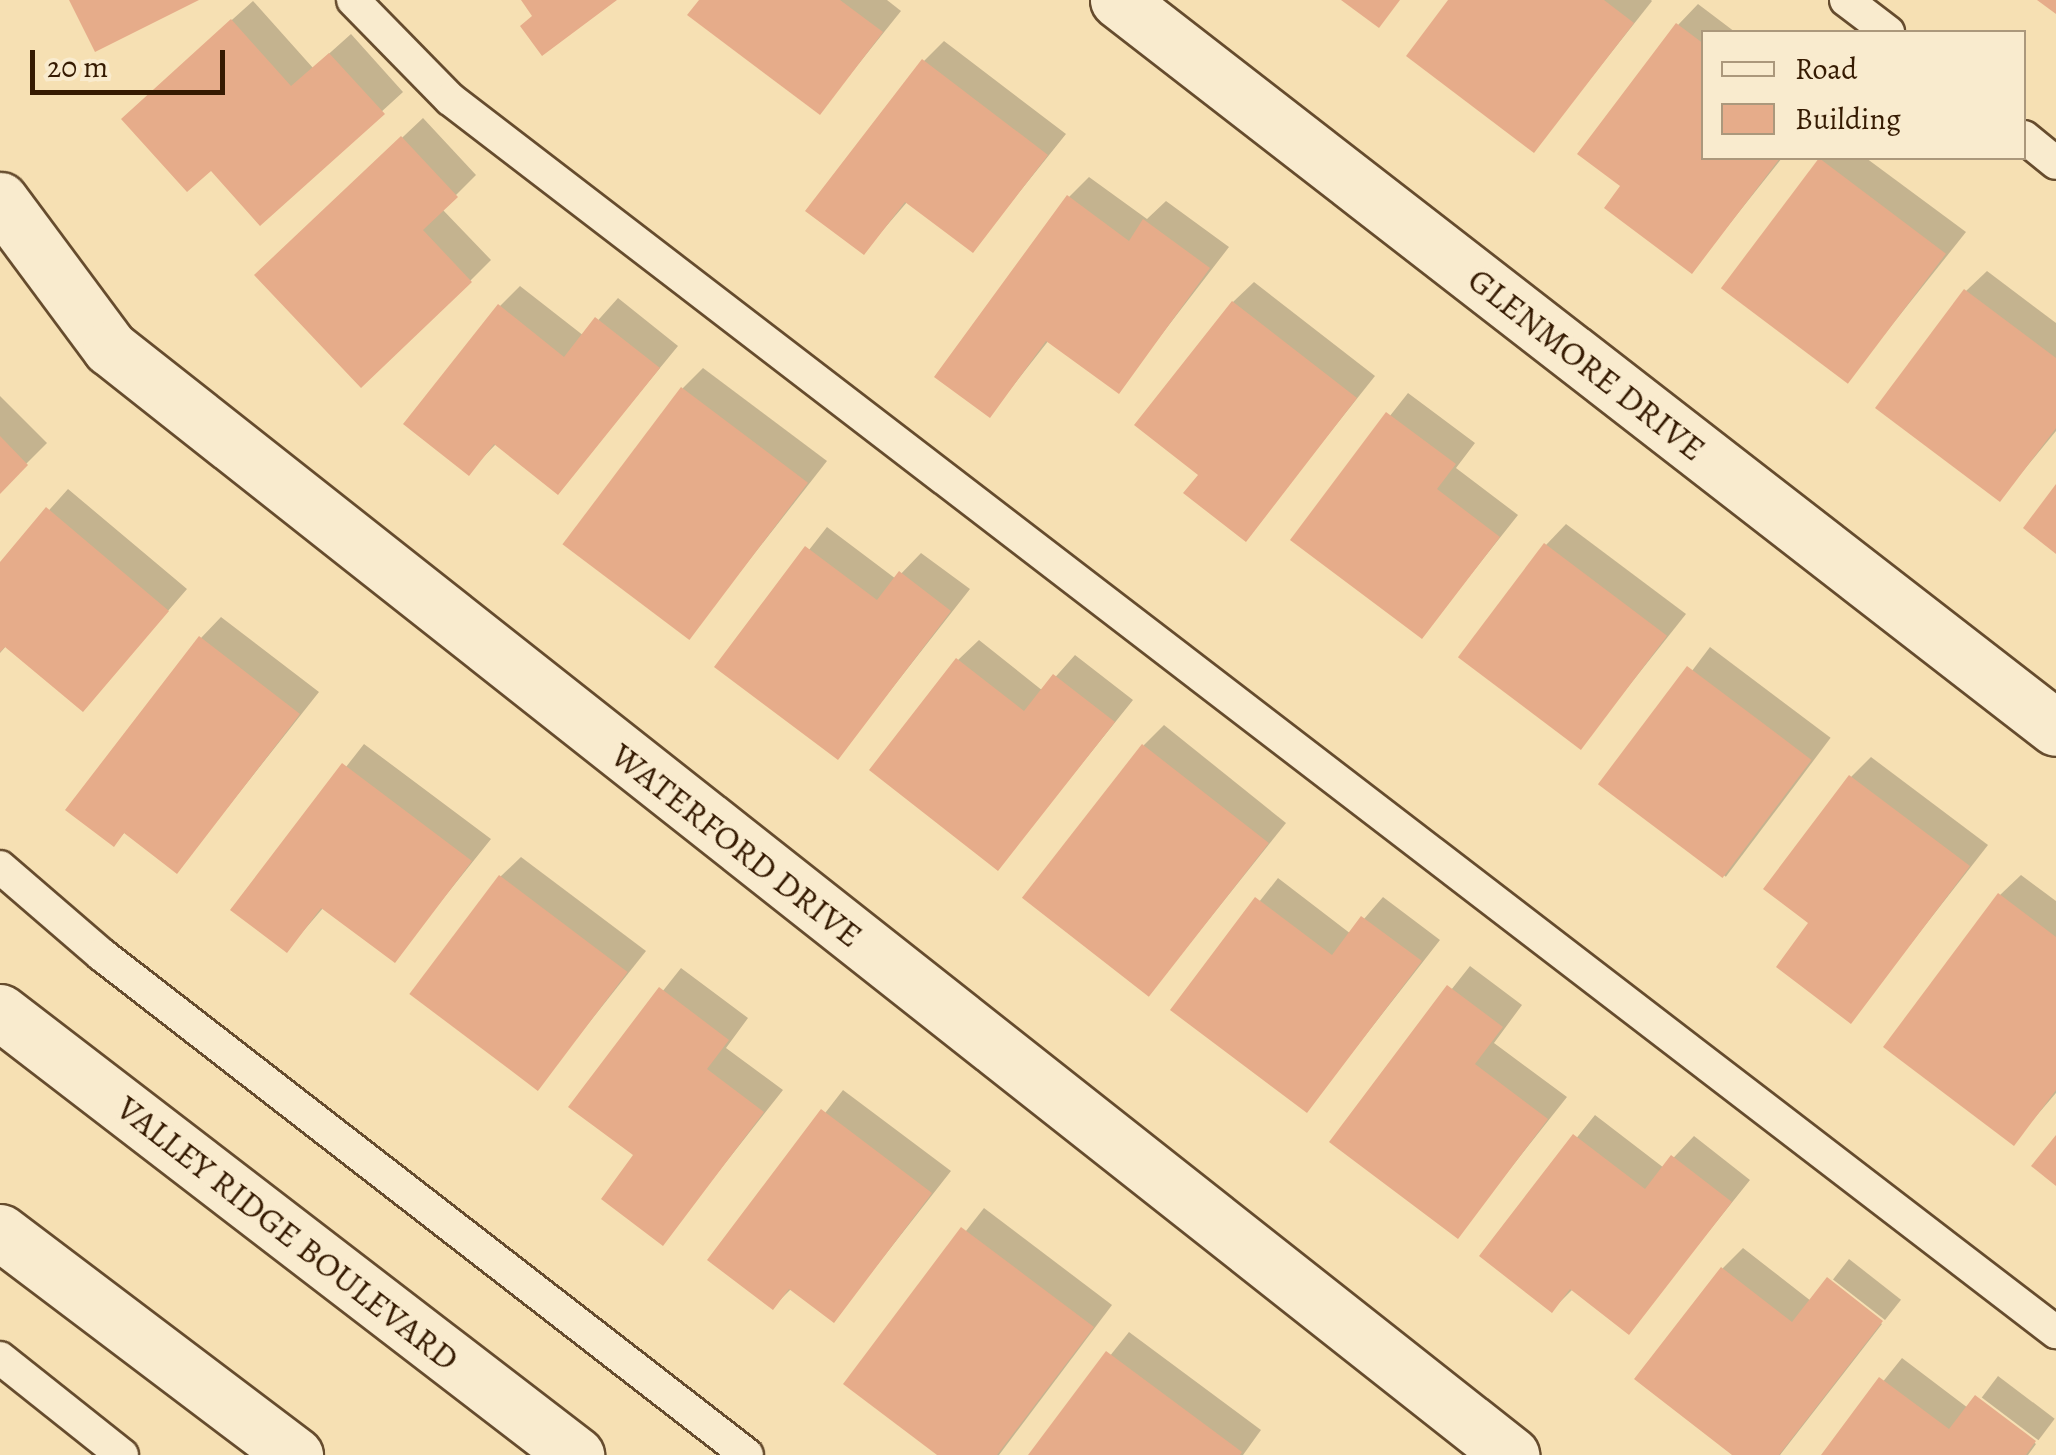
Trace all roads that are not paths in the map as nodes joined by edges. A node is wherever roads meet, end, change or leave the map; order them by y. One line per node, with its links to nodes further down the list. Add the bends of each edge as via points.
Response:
1 (354, 0): 12 (lane, via 450,99)
2 (1118, 0): 8 (street, GLENMORE DRIVE)
3 (1846, 0): 4 (lane)
4 (1885, 30)
5 (2026, 140): 6 (lane)
6 (2056, 162)
7 (0, 200): 18 (street, WATERFORD DRIVE, via 110,348)
8 (2056, 728)
9 (0, 867): 17 (lane, via 102,955)
10 (0, 1012): 16 (street, VALLEY RIDGE BOULEVARD)
11 (0, 1232): 15 (street)
12 (2056, 1332)
13 (0, 1358): 14 (lane)
14 (122, 1455)
15 (296, 1455)
16 (576, 1455)
17 (748, 1455)
18 (1510, 1455)

